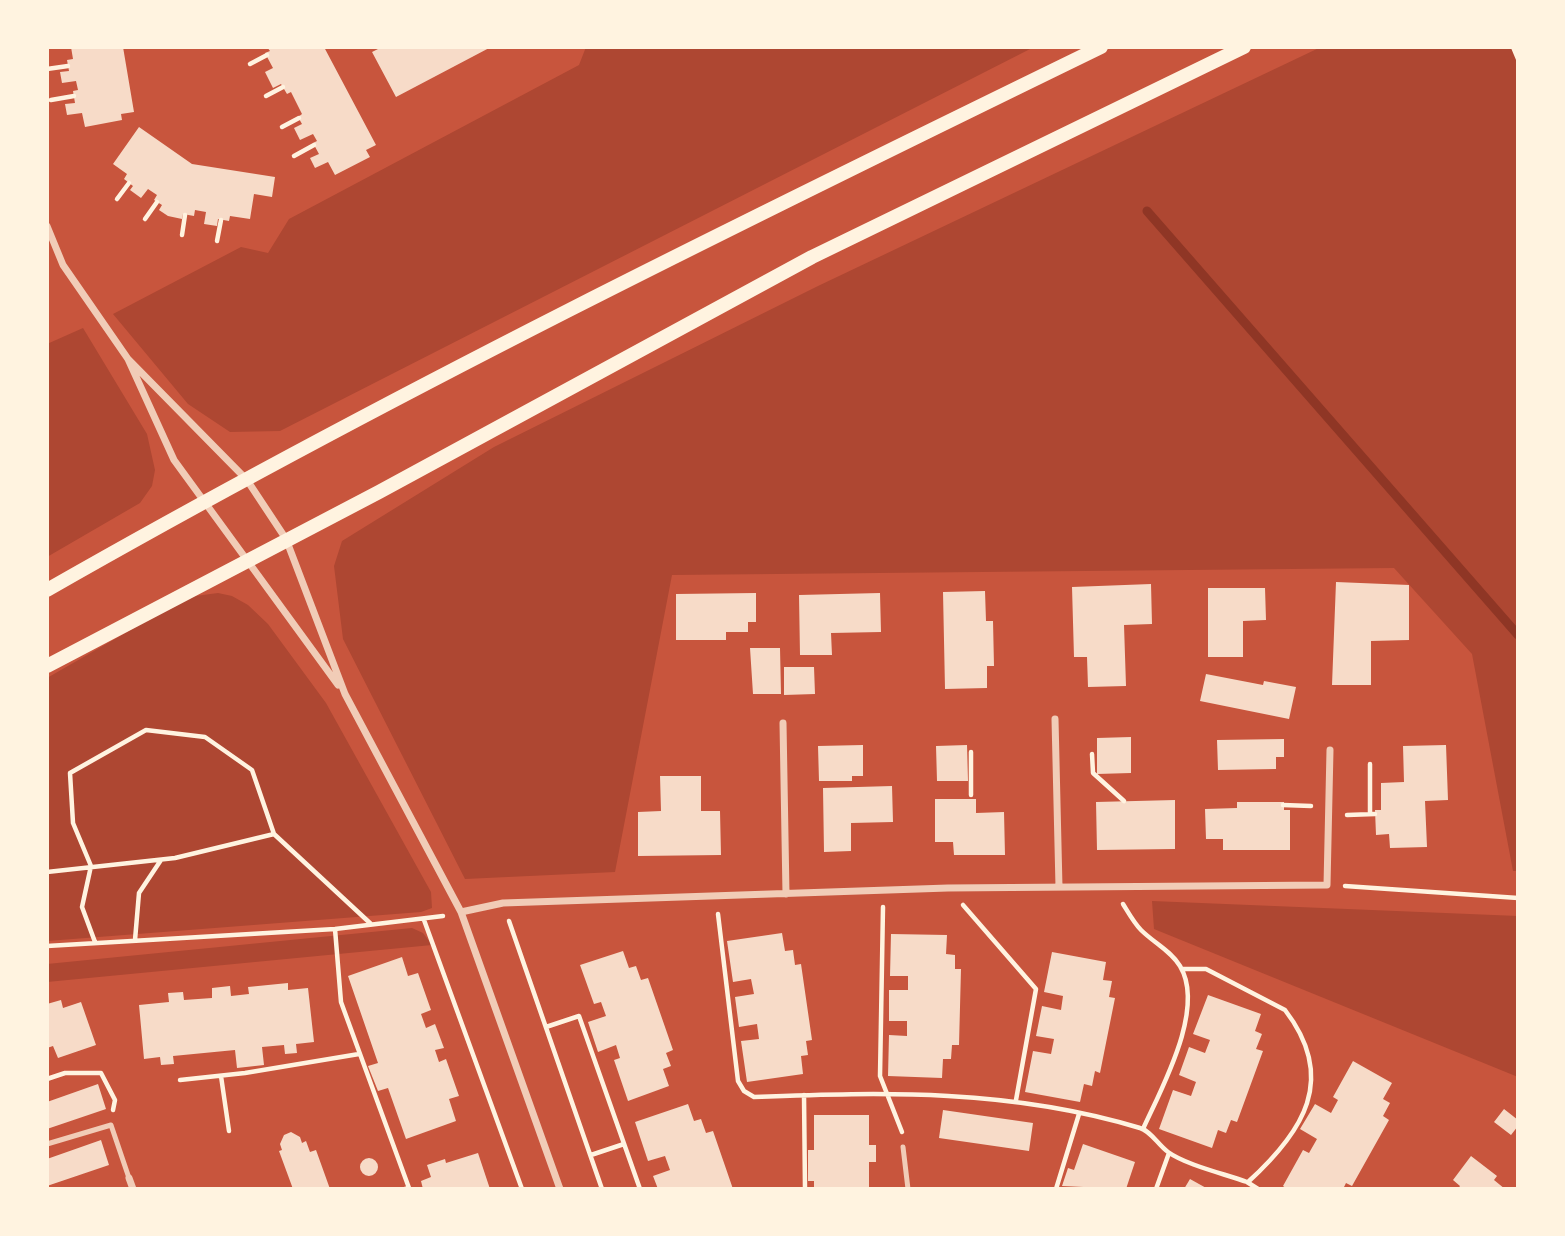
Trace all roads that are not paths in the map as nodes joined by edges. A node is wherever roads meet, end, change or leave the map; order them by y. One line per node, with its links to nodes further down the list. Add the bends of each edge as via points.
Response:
1 (1101, 47): 5 (main road, via 578,305)
2 (1244, 47): 7 (main road, via 812,257)
3 (47, 226): 4 (street, via 63,265)
4 (128, 359): 5 (street); 6 (street, via 174,460)
5 (247, 480): 6 (main road); 7 (street)
6 (205, 500): 8 (street); 9 (main road)
7 (286, 539): 8 (main road); 11 (street)
8 (247, 559): 10 (main road); 11 (street)
9 (47, 590)
10 (47, 666)
11 (345, 694): 17 (street)
12 (1055, 719): 15 (street)
13 (783, 723): 16 (street)
14 (1330, 750): 15 (street, via 1327,885)
15 (1059, 887): 16 (street)
16 (786, 894): 17 (street, via 503,903)
17 (461, 912): 22 (street)
18 (47, 1144): 20 (lane, via 111,1125)
19 (903, 1147): 23 (lane)
20 (129, 1178): 21 (street)
21 (133, 1189)
22 (560, 1189)
23 (908, 1189)

